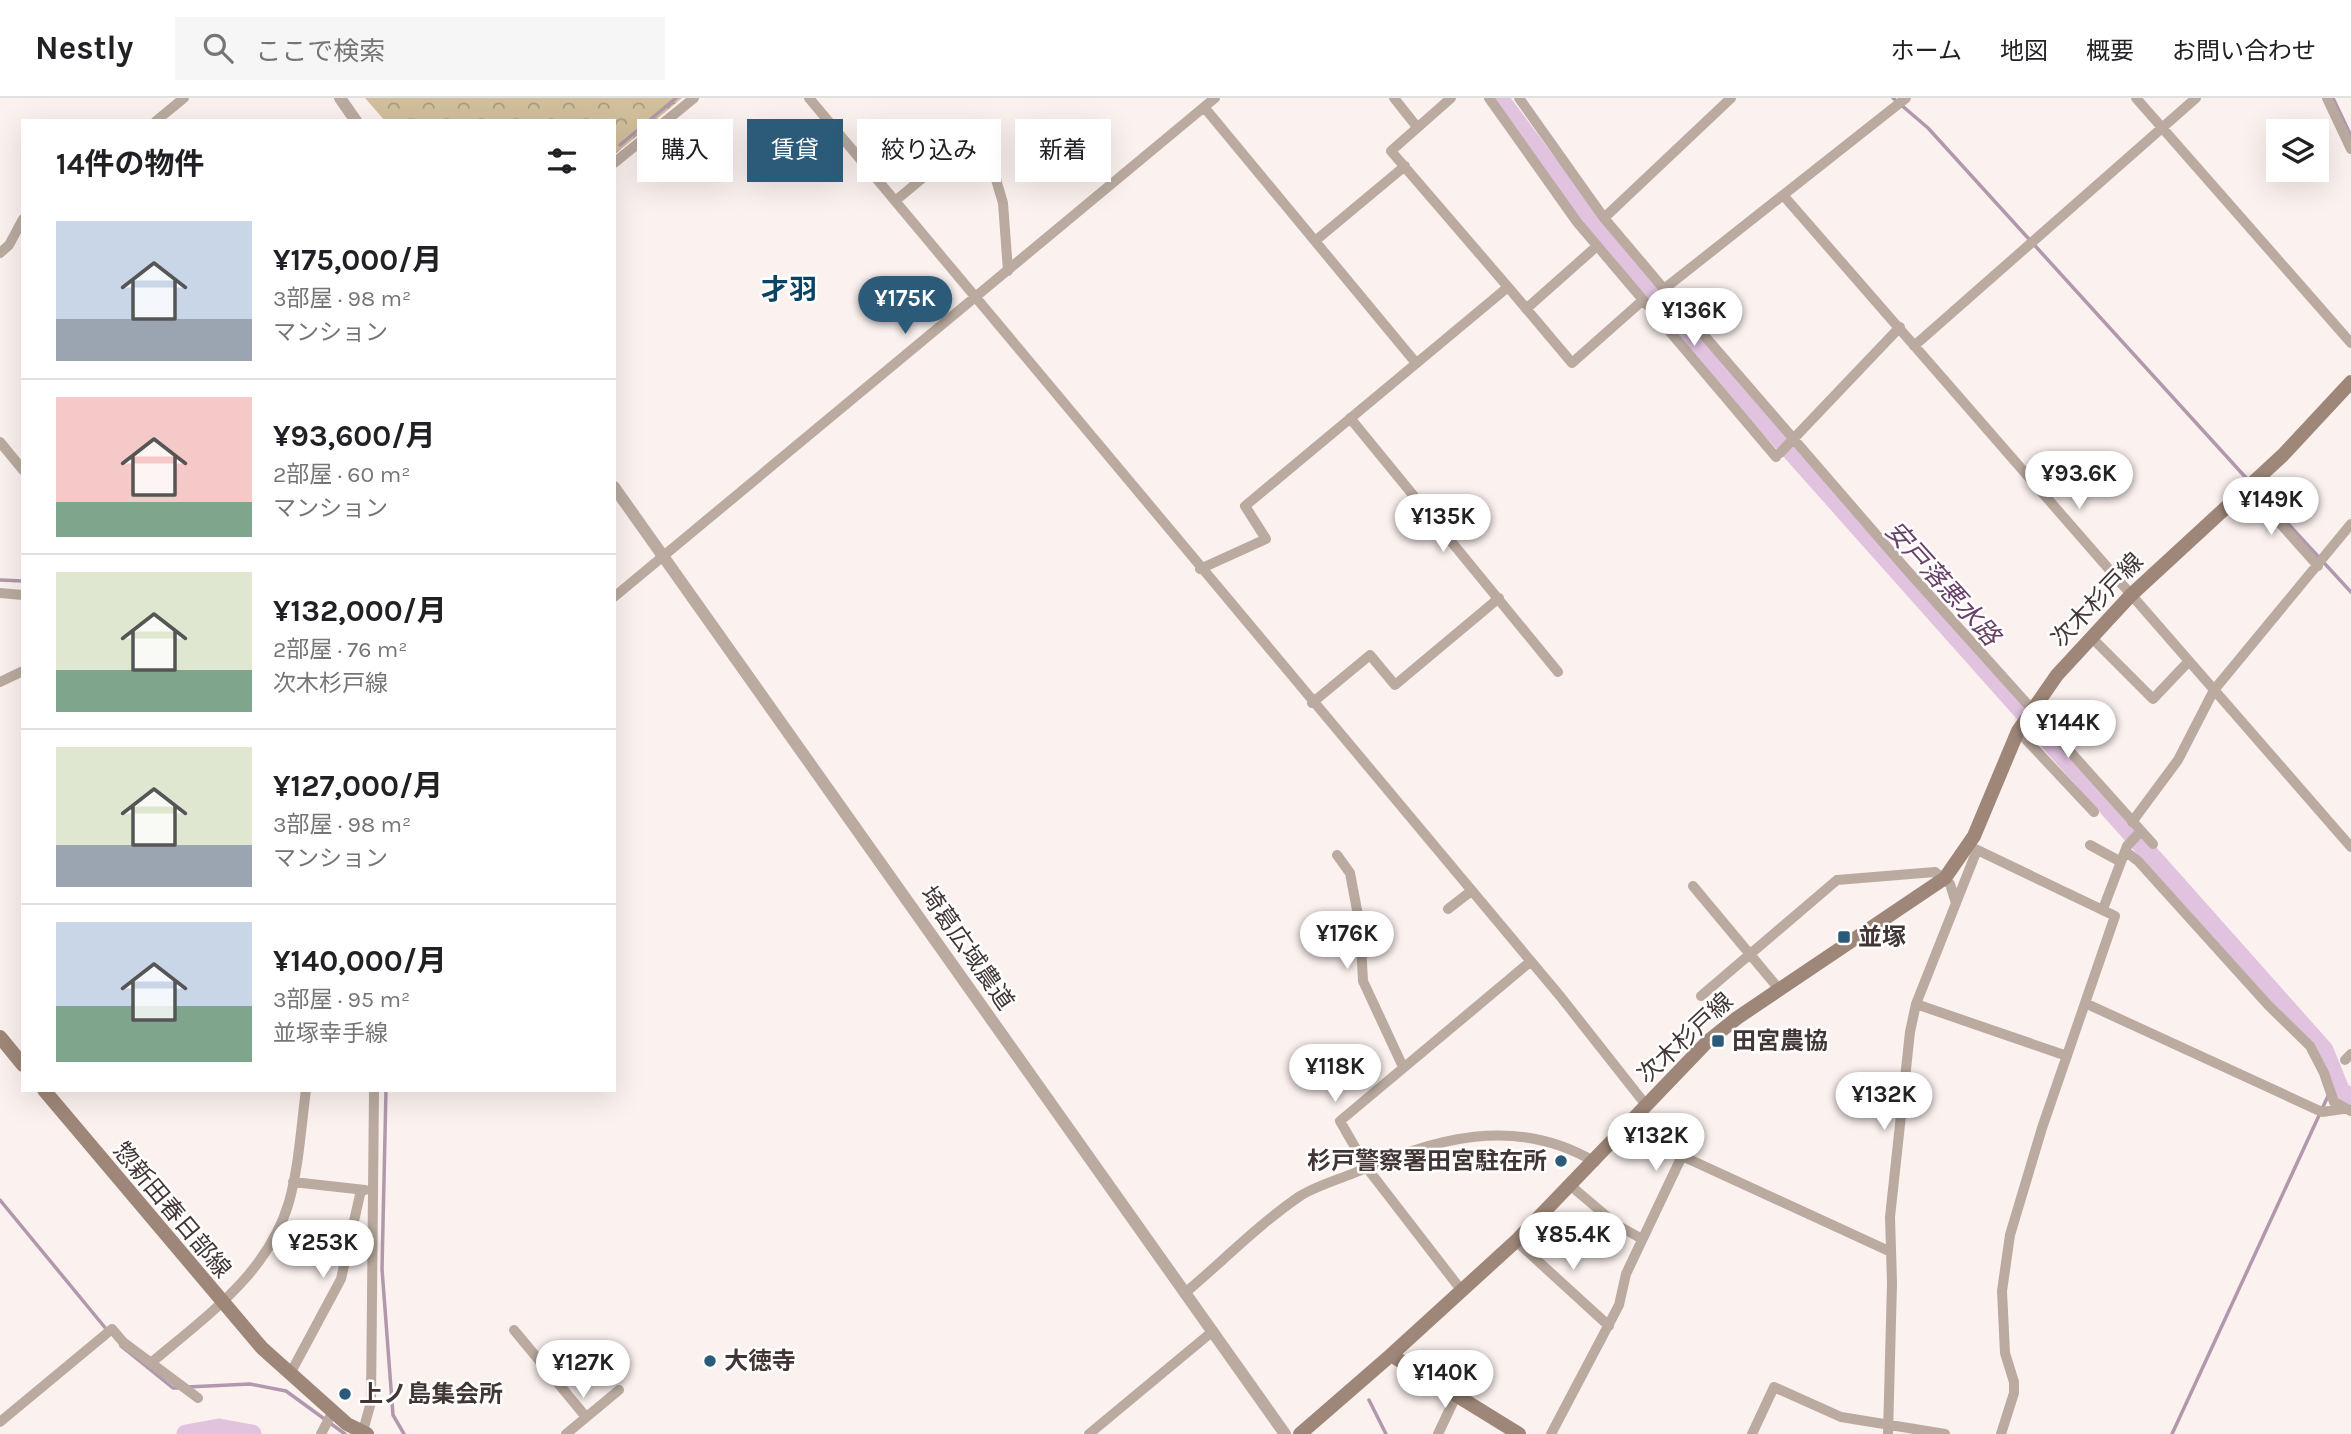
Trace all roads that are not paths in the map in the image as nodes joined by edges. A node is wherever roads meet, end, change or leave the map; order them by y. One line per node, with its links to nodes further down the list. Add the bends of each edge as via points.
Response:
1 (184, 98): 16 (street)
2 (340, 98): 17 (street)
3 (694, 98): 21 (street)
4 (809, 98): 24 (street)
5 (1215, 98): 15 (street)
6 (1394, 98): 18 (street)
7 (1451, 98): 18 (street)
8 (1489, 98): 28 (street)
9 (1519, 98): 25 (street)
10 (1731, 98): 25 (street)
11 (2136, 98): 19 (street)
12 (2196, 98): 19 (street)
13 (2328, 98): 20 (street)
14 (1901, 100): 23 (street)
15 (1204, 107): 27 (street); 30 (street)
16 (158, 119)
17 (355, 119)
18 (1417, 127): 22 (street, via 1391,151)
19 (2163, 128): 37 (street); 38 (street)
20 (2351, 149)
21 (616, 161)
22 (1405, 166): 27 (street); 31 (street)
23 (1783, 195): 32 (street); 36 (street)
24 (895, 201): 30 (street, via 930,172 989,156 1003,203); 33 (street)
25 (1604, 218): 32 (street)
26 (21, 223): 29 (street)
27 (1315, 241): 39 (street)
28 (1597, 246): 34 (street); 35 (street)
29 (0, 253)
30 (1009, 271): 33 (street)
31 (1508, 287): 35 (street); 39 (street)
32 (1664, 289): 42 (street)
33 (976, 298): 48 (street); 50 (street)
34 (1642, 301): 35 (street, via 1572,363); 42 (street, via 1778,455)
35 (1526, 309)
36 (1900, 327): 38 (street); 42 (street)
37 (2351, 343)
38 (1914, 346): 54 (street)
39 (1416, 363): 41 (street)
40 (2351, 382): 45 (main road, 次木杉戸線)
41 (1350, 418): 50 (street, via 1245,506 1266,539); 55 (street)
42 (1792, 441): 63 (street)
43 (0, 442): 44 (street)
44 (21, 468)
45 (2248, 487): 49 (street); 54 (main road, 次木杉戸線)
46 (616, 490): 48 (street, 埼葛広域農道)
47 (2351, 524): 49 (street)
48 (664, 556): 53 (street); 106 (street, 埼葛広域農道)
49 (2318, 566): 61 (street)
50 (1200, 569): 62 (street)
51 (0, 593): 52 (street)
52 (21, 595)
53 (616, 595)
54 (2131, 595): 56 (main road, 次木杉戸線); 57 (street)
55 (1499, 598): 58 (street); 62 (street, via 1395,685 1370,655)
56 (2091, 637): 57 (street, via 2153,699); 63 (main road, 次木杉戸線)
57 (2189, 661): 61 (street)
58 (1559, 671)
59 (21, 672): 60 (street)
60 (0, 682)
61 (2214, 690): 66 (street, via 2178,760); 70 (street)
62 (1312, 703): 77 (street)
63 (2032, 709): 64 (main road, 次木杉戸線); 66 (street)
64 (2018, 731): 65 (street); 71 (main road, 次木杉戸線)
65 (2094, 813)
66 (2132, 822): 67 (street)
67 (2141, 831): 68 (street); 72 (street)
68 (2153, 844)
69 (2090, 845): 74 (street)
70 (2351, 847)
71 (1973, 848): 75 (main road, 次木杉戸線); 78 (street); 80 (street)
72 (2126, 848): 74 (street); 95 (street, via 2310,1046 2330,1096)
73 (1337, 855): 90 (street, via 1350,873 1360,926 1363,981)
74 (2121, 862): 80 (street)
75 (1945, 878): 78 (street); 81 (street, via 1935,872 1837,880); 83 (main road, 次木杉戸線)
76 (1693, 886): 81 (street)
77 (1471, 892): 79 (street); 82 (street)
78 (1956, 903): 86 (street)
79 (1448, 909)
80 (2103, 909): 85 (street, via 2115,916)
81 (1750, 954): 83 (street); 84 (street)
82 (1530, 962): 90 (street); 94 (street)
83 (1779, 989): 94 (main road, 次木杉戸線, via 1707,1042)
84 (1701, 996)
85 (2085, 1003): 88 (street); 95 (street, via 2322,1112)
86 (1916, 1004): 88 (street); 104 (street, via 1890,1217)
87 (0, 1037): 89 (main road)
88 (2067, 1056): 132 (street, via 2010,1235 2002,1291 2014,1393)
89 (21, 1063)
90 (1403, 1067): 97 (street, via 1339,1121)
91 (46, 1092): 107 (main road, 惣新田春日部線)
92 (306, 1092): 98 (street)
93 (374, 1092): 101 (street)
94 (1646, 1105): 96 (main road, 次木杉戸線)
95 (2347, 1110)
96 (1595, 1162): 97 (street, via 1542,1139 1504,1133 1435,1142); 99 (main road, 次木杉戸線)
97 (1367, 1168): 105 (street); 106 (street, via 1302,1195)
98 (293, 1182): 100 (street); 107 (street, via 265,1255)
99 (1571, 1186): 102 (street, via 1617,1225); 103 (main road, 次木杉戸線)
100 (361, 1190): 101 (street); 113 (street, via 341,1279)
101 (373, 1191): 121 (street, via 371,1402)
102 (1642, 1239): 104 (street, via 1682,1156); 108 (street)
103 (1516, 1241): 105 (main road, 次木杉戸線); 108 (street)
104 (1891, 1252): 120 (street)
105 (1462, 1291): 111 (main road, 次木杉戸線)
106 (1185, 1293): 110 (street, 埼葛広域農道)
107 (221, 1303): 112 (street); 113 (main road, 惣新田春日部線)
108 (1609, 1326): 129 (street)
109 (514, 1330): 118 (street)
110 (1213, 1331): 124 (street); 125 (street, 埼葛広域農道)
111 (1391, 1355): 115 (main road); 126 (main road, 次木杉戸線)
112 (151, 1363): 116 (street); 119 (street, via 112,1329)
113 (290, 1374): 117 (main road, 惣新田春日部線)
114 (620, 1390): 118 (street)
115 (1456, 1396): 127 (street); 128 (main road)
116 (198, 1398)
117 (333, 1411): 121 (main road, 惣新田春日部線); 122 (street)
118 (586, 1418): 123 (street)
119 (0, 1422)
120 (1889, 1429): 130 (street, via 1841,1417 1774,1387); 131 (street)
121 (365, 1432)
122 (321, 1434)
123 (566, 1434)
124 (1089, 1434)
125 (1285, 1434)
126 (1300, 1434)
127 (1438, 1434)
128 (1519, 1434)
129 (1550, 1434)
130 (1752, 1434)
131 (1945, 1434)
132 (2001, 1434)

